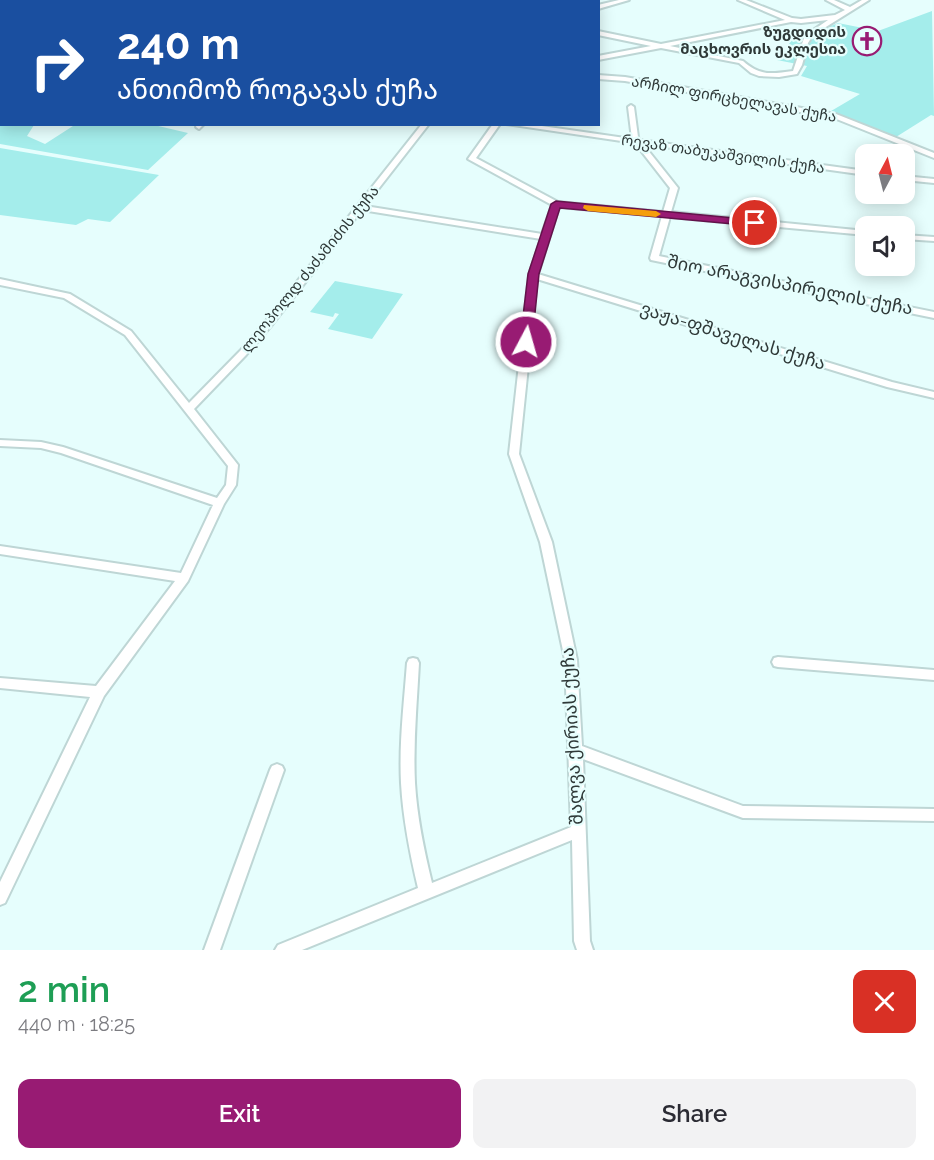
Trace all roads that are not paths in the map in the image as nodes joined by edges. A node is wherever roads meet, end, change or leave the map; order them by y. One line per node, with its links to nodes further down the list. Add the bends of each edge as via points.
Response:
1 (626, 0): 5 (street)
2 (741, 0): 8 (street)
3 (829, 0): 6 (street)
4 (866, 0): 6 (street)
5 (600, 6)
6 (851, 10): 7 (street)
7 (841, 16): 8 (street); 10 (street, via 808,37 795,73 770,77 750,72 741,62)
8 (791, 20): 10 (street)
9 (600, 31): 10 (street)
10 (660, 45): 11 (street)
11 (600, 58)
12 (600, 77): 20 (street, არჩილ ფირცხელავას ქუჩა, via 836,116)
13 (632, 107): 19 (street)
14 (424, 126): 25 (street, ლეოპოლდ ძაძამიძის ქუჩა)
15 (496, 126): 24 (street, via 472,159)
16 (523, 126): 18 (street, რევაზ თაბუკაშვილის ქუჩა)
17 (578, 126): 18 (street)
18 (577, 134): 19 (street, რევაზ თაბუკაშვილის ქუჩა)
19 (637, 142): 21 (street, რევაზ თაბუკაშვილის ქუჩა); 26 (street, via 674,188)
20 (934, 156)
21 (855, 172)
22 (915, 179): 23 (street)
23 (934, 181)
24 (556, 204): 26 (street); 28 (street, შალვა ქირიას ქუჩა)
25 (359, 207): 28 (street); 35 (street, ლეოპოლდ ძაძამიძის ქუჩა, via 262,331)
26 (667, 215): 27 (street); 33 (street, შიო არაგვისპირელის ქუჩა, via 654,258)
27 (855, 232)
28 (545, 237): 31 (street, შალვა ქირიას ქუჩა)
29 (915, 238): 30 (street)
30 (934, 239)
31 (533, 274): 34 (street, ვაჟა-ფშაველას ქუჩა, via 890,385); 45 (street, შალვა ქირიას ქუჩა, via 514,454 546,542 571,660)
32 (0, 282): 35 (street, via 68,296 128,333)
33 (934, 315)
34 (934, 395)
35 (189, 408): 37 (street, via 233,465 231,485)
36 (0, 443): 37 (street, via 63,450)
37 (219, 503): 39 (street)
38 (0, 550): 39 (street)
39 (184, 578): 44 (street)
40 (777, 662): 42 (street)
41 (413, 663): 49 (street, via 409,795)
42 (934, 675)
43 (0, 683): 44 (street)
44 (99, 692): 50 (street)
45 (576, 750): 47 (street, via 743,812); 48 (street, შალვა ქირიას ქუჩა)
46 (277, 770): 51 (street)
47 (934, 815)
48 (577, 831): 49 (street); 53 (street, შალვა ქირიას ქუჩა)
49 (427, 893): 52 (street)
50 (0, 898)
51 (212, 950)
52 (283, 950)
53 (585, 950)

